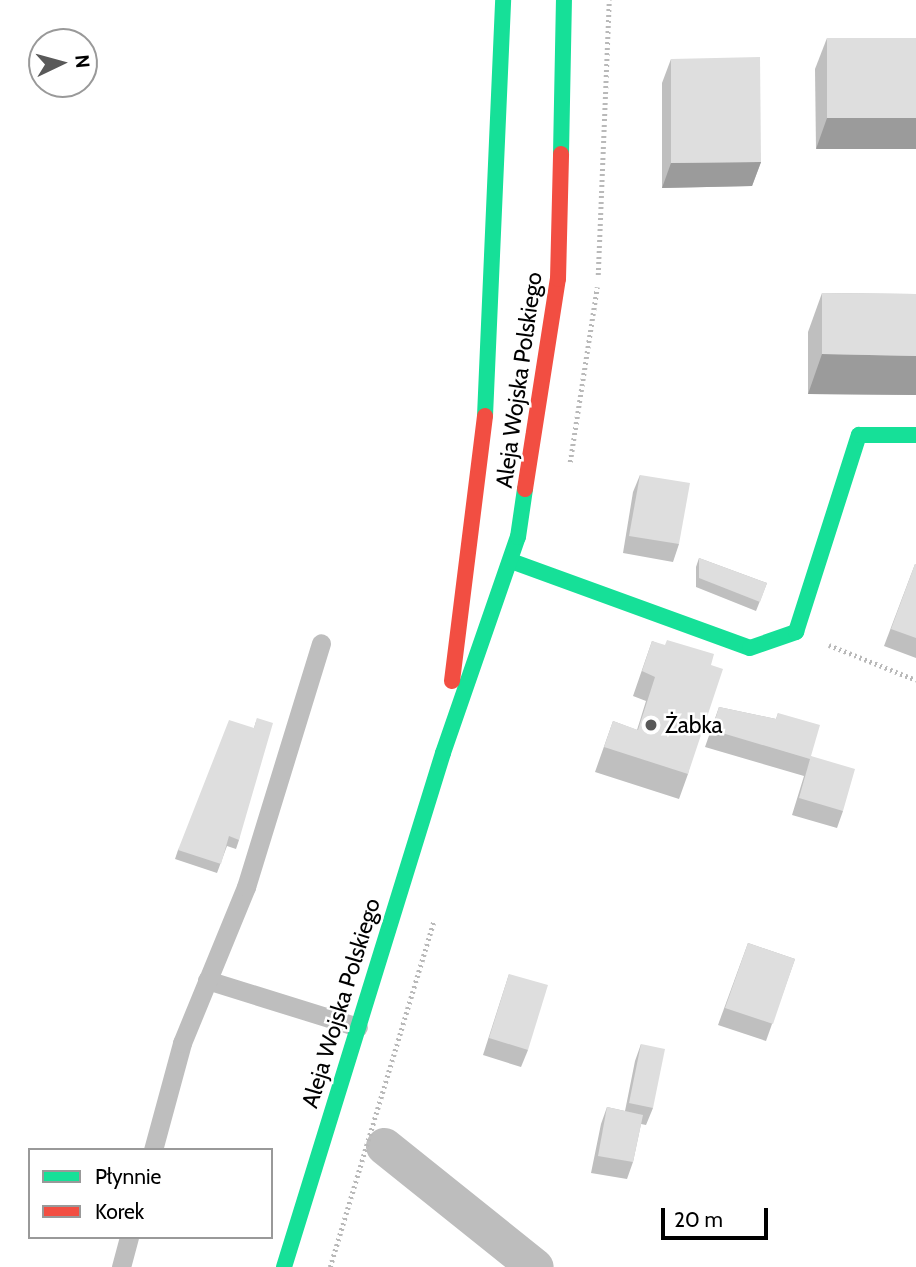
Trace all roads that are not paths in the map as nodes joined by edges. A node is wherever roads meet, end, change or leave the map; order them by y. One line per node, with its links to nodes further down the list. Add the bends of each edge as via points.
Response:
1 (503, 0): 6 (main road, Aleja Wojska Polskiego, via 490,379)
2 (564, 0): 4 (main road, Aleja Wojska Polskiego, via 558,279 539,428)
3 (916, 435): 4 (main road, via 859,435 796,632 750,648)
4 (512, 561): 6 (main road, Aleja Wojska Polskiego)
5 (321, 643): 7 (lane, via 246,887)
6 (443, 753): 8 (main road, Aleja Wojska Polskiego)
7 (207, 980): 8 (lane); 9 (lane, via 182,1043)
8 (358, 1027): 12 (main road, Aleja Wojska Polskiego)
9 (154, 1148)
10 (129, 1239): 11 (lane)
11 (121, 1267)
12 (284, 1267)

